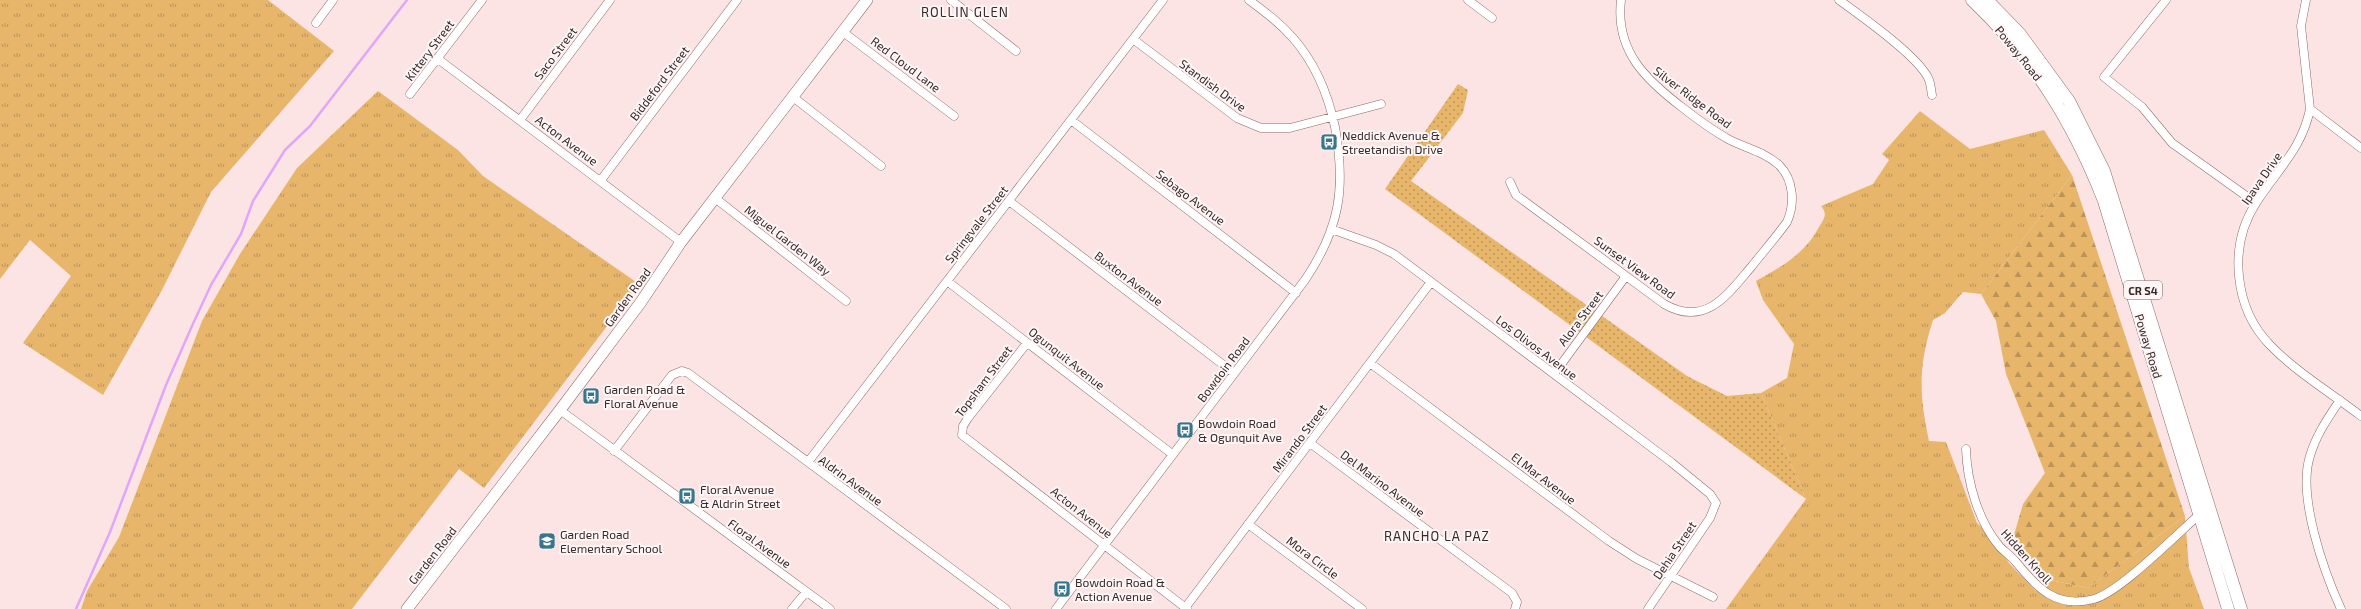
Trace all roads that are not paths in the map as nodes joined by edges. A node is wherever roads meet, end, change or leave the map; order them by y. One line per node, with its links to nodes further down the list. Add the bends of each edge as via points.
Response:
1 (333, 0): 17 (street)
2 (482, 0): 21 (street, Kittery Street)
3 (610, 0): 29 (street, Saco Street)
4 (737, 0): 33 (street, Biddeford Street)
5 (951, 0): 20 (street)
6 (1163, 0): 19 (street, Springvale Street)
7 (1249, 0): 28 (street, Bowdoin Road, via 1284,28 1305,54 1325,91)
8 (1468, 0): 16 (street)
9 (1622, 0): 39 (street, Silver Ridge Road, via 1622,22 1627,45 1639,69 1648,80 1712,130 1737,144 1766,155 1783,170 1790,184 1792,197 1789,216)
10 (1839, 0): 23 (street, via 1887,36 1924,70)
11 (1972, 0): 60 (main road, Poway Road / CR S4, via 2005,33 2034,70 2075,132 2104,201)
12 (1987, 0): 76 (main road, Poway Road / CR S4, via 2020,34 2069,101 2104,171)
13 (2166, 0): 37 (street, via 2104,77 2142,107 2172,143)
14 (2306, 0): 26 (street, Ipava Drive, via 2301,26)
15 (863, 1): 18 (street, Garden Road)
16 (1492, 18)
17 (316, 23)
18 (843, 32): 24 (street, Garden Road); 27 (street, Red Cloud Lane)
19 (1133, 39): 28 (street, Standish Drive, via 1237,118 1249,124 1261,128 1290,128); 30 (street, Springvale Street)
20 (1016, 51)
21 (438, 59): 22 (street, Kittery Street); 29 (street, Acton Avenue)
22 (410, 94)
23 (1932, 95)
24 (793, 97): 32 (street); 35 (street, Garden Road)
25 (1381, 104): 28 (street, Standish Drive)
26 (2310, 109): 31 (street); 37 (street, Ipava Drive, via 2296,150)
27 (954, 116)
28 (1333, 116): 38 (street, Bowdoin Road, via 1341,172 1339,198)
29 (520, 120): 33 (street, Acton Avenue)
30 (1071, 120): 36 (street, Springvale Street); 44 (street, Sebago Avenue)
31 (2361, 148)
32 (881, 166)
33 (601, 180): 40 (street, Acton Avenue)
34 (1510, 182): 41 (street, Sunset View Road, via 1516,195)
35 (715, 198): 40 (street, Garden Road); 45 (street, Miguel Garden Way)
36 (1008, 201): 42 (street, Springvale Street); 48 (street, Buxton Avenue)
37 (2256, 203): 50 (street, Ipava Drive, via 2243,231 2238,261 2239,284 2250,316 2269,345)
38 (1331, 229): 43 (street, Los Olivos Avenue, via 1385,249); 44 (street, Bowdoin Road, via 1320,256)
39 (1782, 229): 41 (street, Sunset View Road, via 1724,299 1704,310 1689,312 1670,307)
40 (681, 242): 51 (street, Garden Road, via 641,302)
41 (1626, 276): 49 (street, Alora Street)
42 (947, 281): 46 (street, Ogunquit Avenue); 58 (street, Springvale Street)
43 (1431, 282): 47 (street, Mirando Street); 49 (street, Los Olivos Avenue)
44 (1296, 293): 48 (street, Bowdoin Road)
45 (846, 301)
46 (1027, 343): 53 (street, Topsham Street, via 968,418 963,426); 57 (street, Ogunquit Avenue)
47 (1370, 363): 54 (street, Mirando Street); 63 (street, El Mar Avenue, via 1609,541)
48 (1234, 373): 57 (street, Bowdoin Road)
49 (1554, 374): 59 (street, Los Olivos Avenue, via 1671,462 1710,494)
50 (2340, 400): 52 (street, Ipava Drive); 77 (street, via 2320,431 2309,457 2306,476 2308,507 2327,580)
51 (560, 410): 56 (street, Floral Avenue); 68 (street, Garden Road)
52 (2361, 416)
53 (962, 435): 62 (street, Acton Avenue)
54 (1310, 443): 61 (street, Mirando Street); 66 (street, Del Marino Avenue, via 1512,592)
55 (1966, 449): 60 (street, Hidden Knoll, via 1966,470 1973,495 1989,531 2000,547 2046,595 2059,600 2073,602 2095,599 2118,586)
56 (614, 451): 58 (street, Aldrin Avenue, via 672,375 682,371); 64 (street, Floral Avenue)
57 (1172, 454): 62 (street, Bowdoin Road)
58 (808, 462): 71 (street, Aldrin Avenue)
59 (1716, 503): 63 (street, Dehia Street, via 1710,518)
60 (2200, 514): 75 (main road, Poway Road / CR S4)
61 (1248, 524): 67 (street, Mirando Street); 73 (street, Mora Circle)
62 (1104, 545): 67 (street, Acton Avenue); 72 (street, Bowdoin Road)
63 (1671, 577): 65 (street, El Mar Avenue); 74 (street, Dehia Street)
64 (806, 592): 69 (street); 70 (street, Floral Avenue)
65 (1713, 597)
66 (1516, 606)
67 (1186, 608)
68 (406, 609)
69 (792, 609)
70 (830, 609)
71 (1006, 609)
72 (1056, 609)
73 (1362, 609)
74 (1648, 609)
75 (2228, 609)
76 (2241, 609)
77 (2341, 609)

